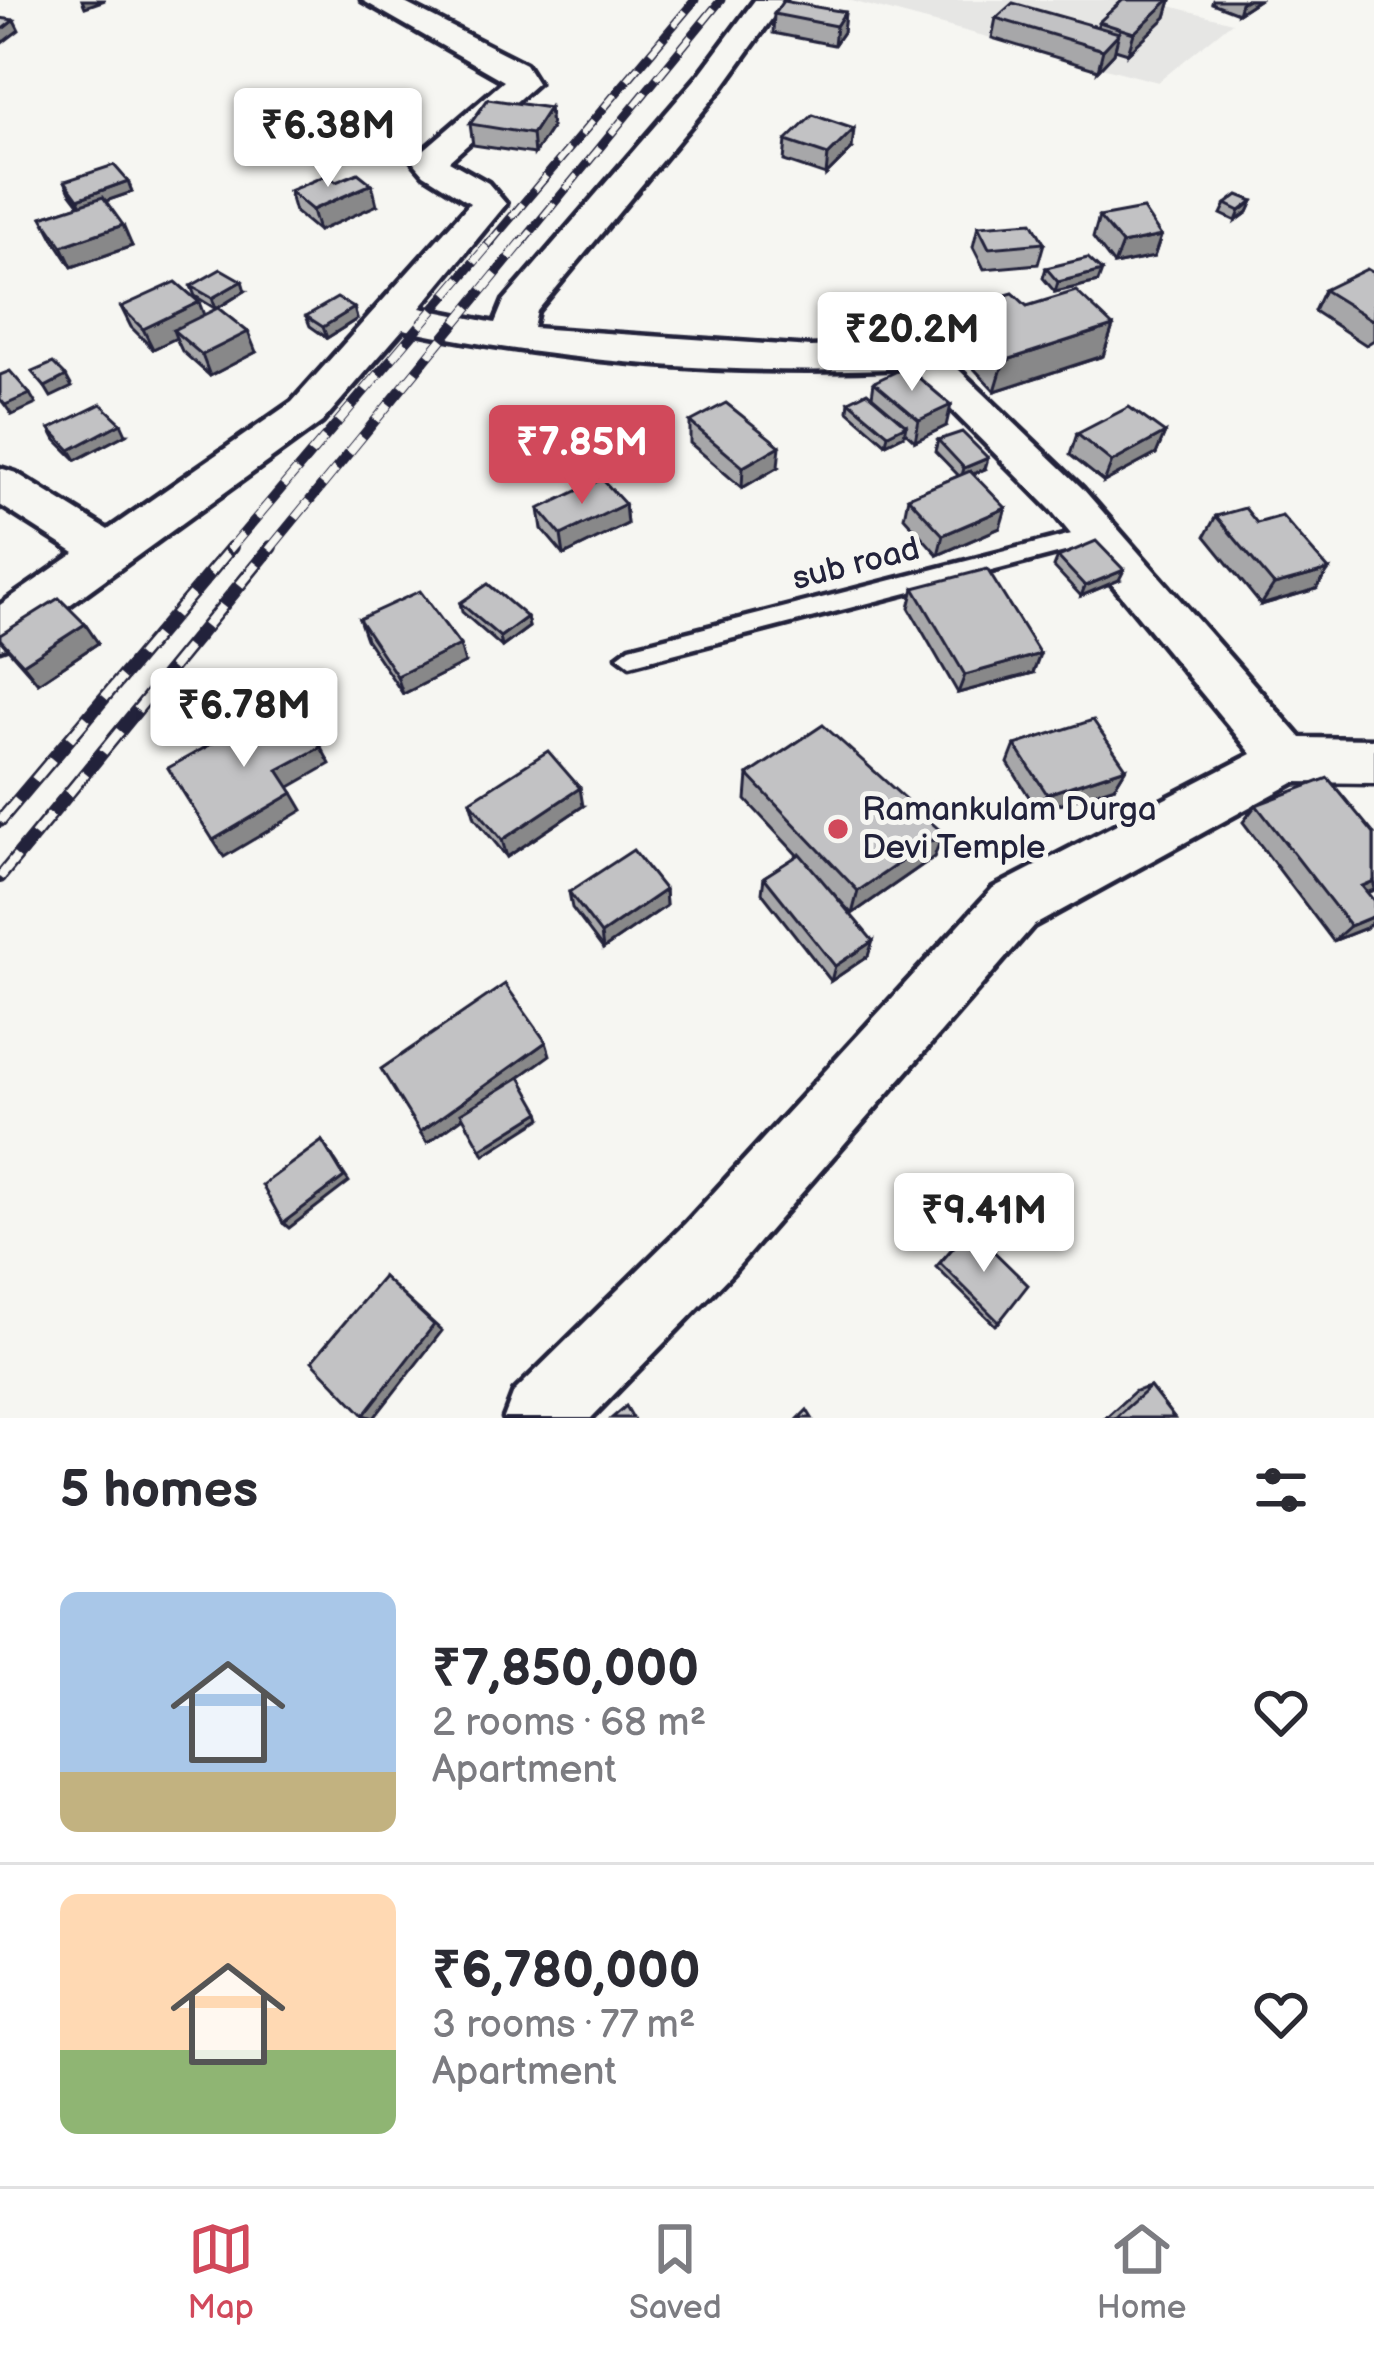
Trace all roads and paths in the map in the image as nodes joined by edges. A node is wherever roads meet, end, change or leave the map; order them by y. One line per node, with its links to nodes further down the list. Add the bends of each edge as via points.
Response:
1 (377, 0): 3 (street, via 514,71 521,83 429,160 482,191 488,204)
2 (770, 0): 4 (street, via 518,309)
3 (394, 315): 4 (street); 7 (street, via 307,412)
4 (510, 339): 6 (street, via 811,361 920,355 988,413)
5 (0, 484): 7 (street)
6 (1099, 536): 9 (lane, sub road); 10 (street)
7 (109, 551): 8 (street)
8 (0, 630)
9 (630, 656)
10 (1288, 760): 11 (street); 12 (street, via 1013,907 709,1248)
11 (1374, 761)
12 (541, 1418)

